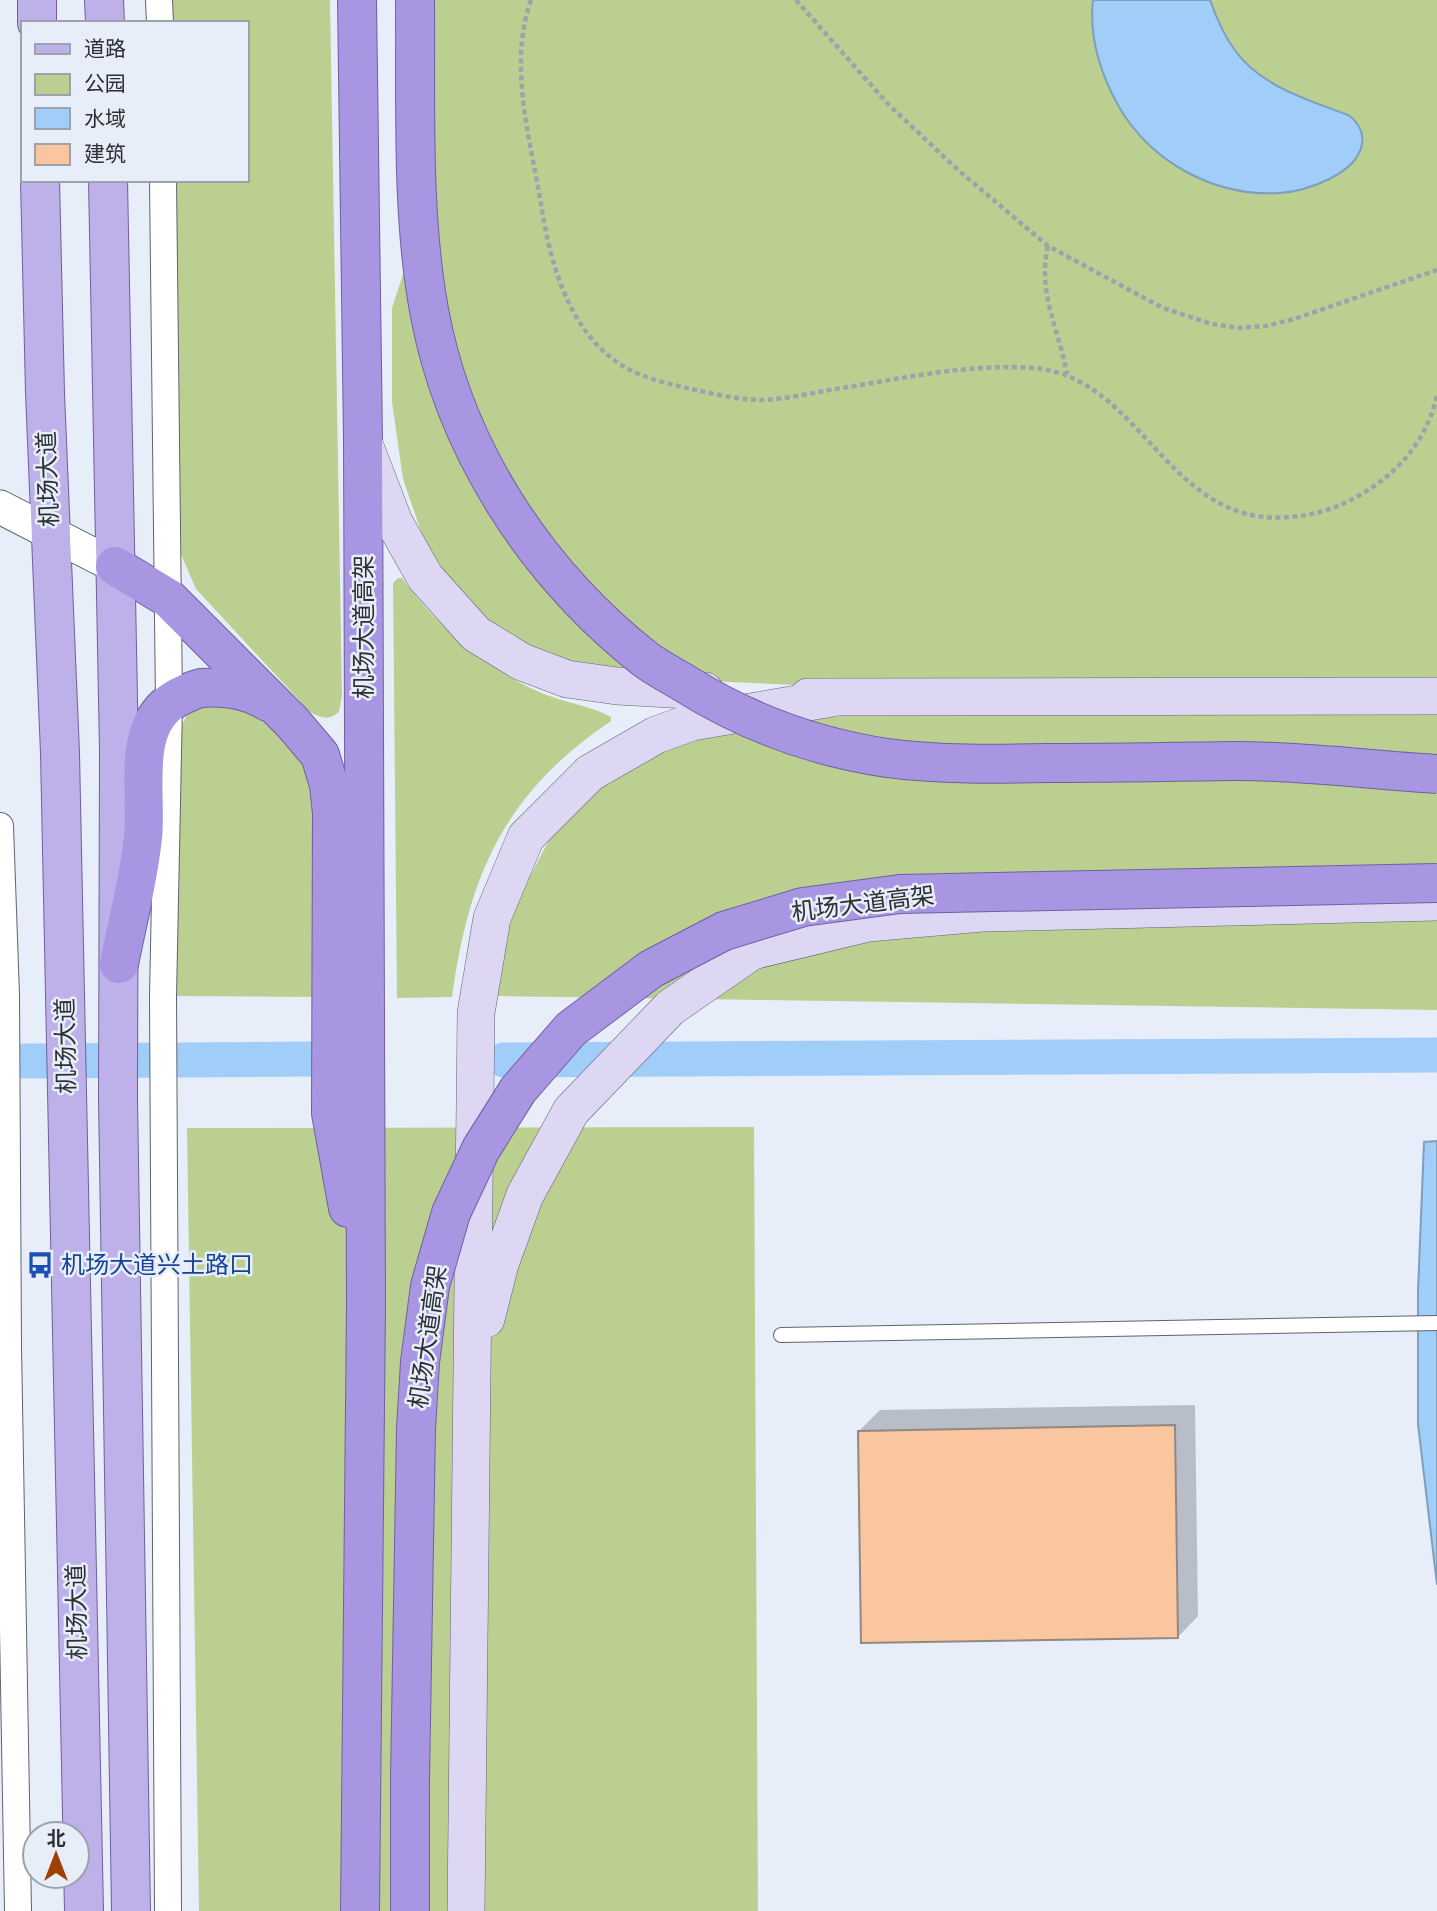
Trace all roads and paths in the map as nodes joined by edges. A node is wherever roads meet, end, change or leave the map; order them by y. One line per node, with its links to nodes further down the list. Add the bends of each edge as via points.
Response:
1 (37, 0): 8 (main road)
2 (104, 0): 9 (main road)
3 (159, 0): 10 (street)
4 (357, 0): 18 (highway, 机场大道高架)
5 (415, 0): 27 (highway, bridge, via 417,174 424,261 429,310 445,372 495,488 530,543 596,616 647,661 756,722 811,742 887,758 964,764 1243,761)
6 (531, 0): 16 (path, via 521,42 521,74 546,238 555,270 583,327 602,350 627,369 659,382 762,400 971,369 1036,369)
7 (796, 0): 14 (path, via 887,103)
8 (37, 21)
9 (105, 21)
10 (160, 21)
11 (40, 182): 20 (main road, 机场大道)
12 (108, 182): 21 (main road, 机场大道)
13 (163, 182): 22 (street)
14 (1048, 246): 15 (path, via 1163,308 1239,328 1294,319); 16 (path, via 1046,297)
15 (1437, 270)
16 (1067, 375): 17 (path, via 1097,393 1191,485 1217,504 1271,519 1322,513 1381,483 1420,438)
17 (1437, 395)
18 (363, 440): 24 (main road, via 394,522 425,577 476,634 522,662 567,679 617,686); 32 (highway, 机场大道高架)
19 (0, 507): 20 (street)
20 (51, 533): 21 (street); 37 (main road, 机场大道, via 60,753)
21 (115, 566): 22 (highway); 31 (main road, 机场大道)
22 (168, 598): 25 (street); 26 (highway)
23 (1437, 696): 24 (main road)
24 (832, 698): 35 (main road, via 692,722 656,735 590,773 526,836 492,918 476,1013)
25 (169, 703): 26 (highway, via 193,689 221,686 266,700); 31 (highway, via 154,721 145,743 144,837); 39 (street, via 163,997)
26 (292, 722): 32 (highway, via 320,755 329,785 331,1112)
27 (1437, 774)
28 (0, 826): 36 (street)
29 (1437, 883): 41 (highway, 机场大道高架, bridge, via 900,894 803,907 723,931 651,969 572,1029 519,1090 481,1149 451,1213 430,1286 416,1429)
30 (1437, 902): 35 (main road, via 982,913 868,923 752,951 670,1007 571,1111 525,1195 500,1264)
31 (119, 981): 38 (main road, 机场大道)
32 (366, 1305): 40 (highway, 机场大道高架)
33 (1437, 1323): 34 (lane)
34 (781, 1335)
35 (472, 1374): 42 (main road)
36 (18, 1911)
37 (84, 1911)
38 (131, 1911)
39 (169, 1911)
40 (360, 1911)
41 (411, 1911)
42 (466, 1911)

